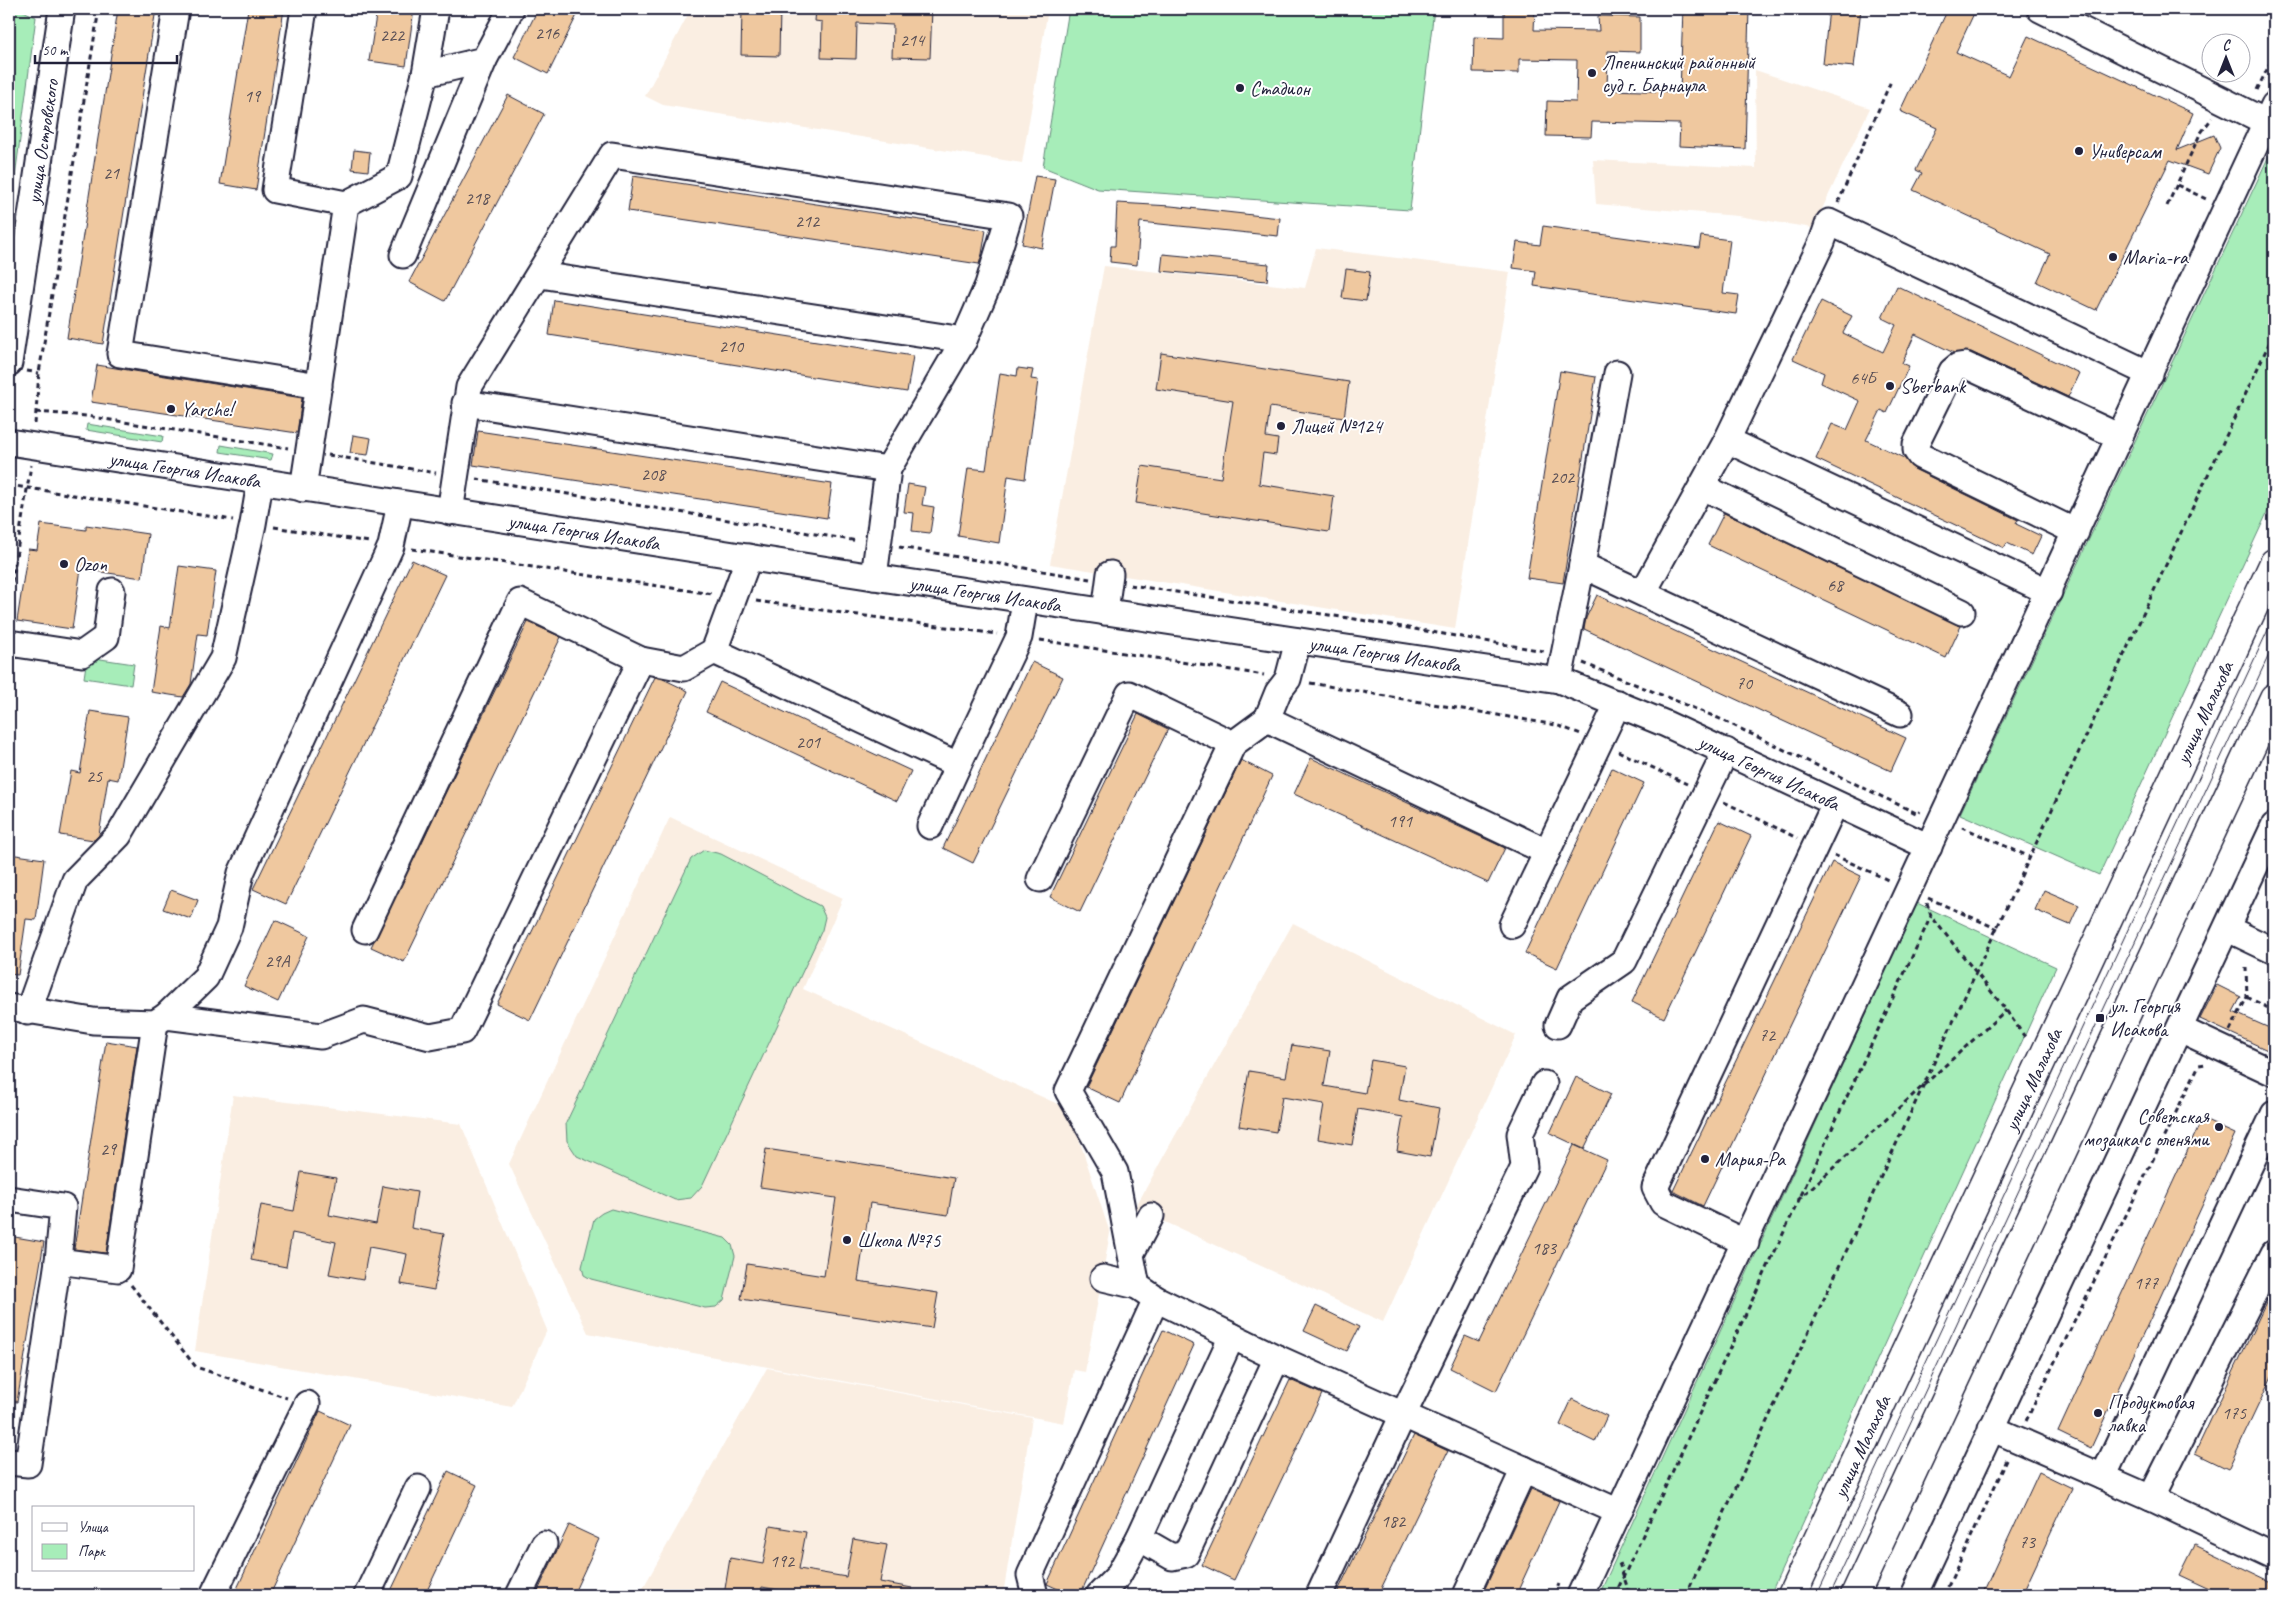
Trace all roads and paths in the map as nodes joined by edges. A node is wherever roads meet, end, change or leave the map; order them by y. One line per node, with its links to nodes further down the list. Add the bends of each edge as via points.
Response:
1 (62, 9): 23 (street, улица Островского)
2 (99, 9): 31 (path, via 39,373)
3 (176, 9): 26 (street, via 120,354)
4 (304, 9): 16 (street, via 275,190)
5 (436, 9): 10 (street)
6 (511, 9): 9 (street)
7 (2040, 9): 12 (street)
8 (2274, 55): 13 (path)
9 (484, 60): 10 (street); 19 (street)
10 (425, 74): 16 (street, via 399,176)
11 (1891, 81): 18 (path)
12 (2223, 101): 13 (street); 14 (path, via 2200,134)
13 (2262, 113): 25 (street)
14 (2177, 185): 15 (path); 17 (path)
15 (2208, 200)
16 (346, 204): 26 (street)
17 (2167, 206)
18 (1829, 222): 25 (street); 29 (street)
19 (403, 255)
20 (540, 274): 22 (street); 22 (street, via 612,155 1008,216 988,285); 27 (street, via 469,387)
21 (2274, 333): 79 (path)
22 (964, 340): 32 (street)
23 (9, 363)
24 (1617, 373): 45 (street)
25 (2150, 374): 28 (street)
26 (319, 386): 37 (street)
27 (465, 403): 32 (street); 39 (street)
28 (2120, 437): 41 (street); 41 (street, via 1965,366 1958,366 1952,370 1916,444 1920,456)
29 (1727, 440): 35 (street); 49 (street)
30 (9, 442): 31 (street, улица Георгия Исакова)
31 (34, 446): 33 (street, улица Георгия Исакова); 36 (path)
32 (888, 469): 47 (street)
33 (260, 483): 37 (street, улица Георгия Исакова); 40 (street)
34 (9, 485): 36 (path)
35 (1703, 487): 50 (street); 55 (street)
36 (28, 488): 40 (path); 52 (path)
37 (304, 489): 38 (street, улица Георгия Исакова)
38 (400, 504): 39 (street, улица Георгия Исакова); 42 (street)
39 (450, 512): 43 (street, улица Георгия Исакова)
40 (253, 524): 42 (path); 91 (street, via 222,658 119,835 76,880)
41 (2076, 532): 49 (street)
42 (391, 546): 51 (path); 94 (street, via 241,873 229,927 206,977)
43 (749, 558): 47 (street, улица Георгия Исакова); 51 (street)
44 (2274, 563): 142 (main road, улица Малахова)
45 (1582, 565): 50 (street); 62 (street)
46 (1110, 574): 54 (street)
47 (874, 578): 53 (street, улица Георгия Исакова)
48 (112, 591): 58 (street, via 106,637 82,654)
49 (2049, 592): 77 (street)
50 (1643, 593): 65 (street)
51 (735, 598): 56 (path); 59 (street)
52 (9, 600)
53 (1025, 601): 54 (street, улица Георгия Исакова); 56 (street)
54 (1105, 612): 57 (street, улица Георгия Исакова)
55 (1962, 612)
56 (1019, 637): 61 (path); 70 (street)
57 (1298, 641): 61 (street); 62 (street, улица Георгия Исакова)
58 (9, 643)
59 (714, 651): 60 (street, via 684,668); 70 (street)
60 (641, 660): 86 (street, via 520,602); 94 (street, via 462,1031 430,1037 364,1020 320,1036)
61 (1288, 679): 66 (street, via 1278,692); 67 (path, via 1556,725)
62 (1559, 680): 64 (street, улица Георгия Исакова)
63 (2274, 698): 143 (main road)
64 (1618, 703): 67 (street); 69 (street, улица Георгия Исакова)
65 (1900, 714)
66 (1267, 719): 68 (street); 78 (street)
67 (1600, 742): 71 (path); 78 (street)
68 (1233, 744): 80 (street, via 1129,694); 108 (street, via 1068,1091 1116,1172)
69 (1726, 751): 71 (street); 72 (street, улица Георгия Исакова)
70 (958, 765): 74 (street)
71 (1706, 793): 76 (path); 95 (street, via 1624,960 1570,998)
72 (1834, 804): 76 (street); 77 (street, улица Георгия Исакова)
73 (1957, 824): 79 (path)
74 (930, 826)
75 (2274, 826): 85 (street)
76 (1815, 846): 81 (path); 107 (street, via 1655,1188 1663,1203)
77 (1929, 847): 107 (street)
78 (1547, 852): 83 (street)
79 (2030, 857): 84 (path)
80 (1040, 879)
81 (1888, 880)
82 (1931, 916): 84 (path, via 1925,897); 89 (path); 105 (path)
83 (1512, 925)
84 (1998, 929): 89 (path)
85 (2228, 929): 87 (street); 96 (street)
86 (364, 930)
87 (2274, 951)
88 (2246, 968): 90 (path)
89 (1977, 974): 92 (path); 101 (path)
90 (2247, 997): 93 (path); 97 (path)
91 (19, 1010): 94 (street, via 92,1021)
92 (2006, 1010): 98 (path, via 2027,1040); 101 (path)
93 (2274, 1011)
94 (161, 1020): 111 (street)
95 (1558, 1024)
96 (2180, 1029): 100 (street); 118 (street)
97 (2228, 1035)
98 (2028, 1047)
99 (2207, 1064): 119 (path, via 2199,1065)
100 (2274, 1074)
101 (1926, 1083): 105 (path); 141 (path)
102 (1544, 1084): 117 (street, via 1520,1134 1524,1167)
103 (2274, 1114): 122 (street)
104 (9, 1199): 110 (street, via 63,1207)
105 (1797, 1201): 130 (path)
106 (1151, 1216): 108 (street)
107 (1746, 1243): 125 (street)
108 (1132, 1252): 113 (street)
109 (2274, 1253): 124 (street)
110 (58, 1261): 111 (street); 120 (street, via 28,1464)
111 (118, 1269): 116 (path, via 196,1367)
112 (1103, 1278): 113 (street)
113 (1147, 1293): 114 (street); 134 (street, via 1030,1575)
114 (1232, 1336): 115 (street); 126 (street)
115 (1278, 1358): 117 (street); 126 (street, via 1186,1554 1172,1556)
116 (307, 1404): 131 (street)
117 (1403, 1415): 121 (street); 136 (street)
118 (1991, 1428): 119 (street); 144 (street)
119 (2017, 1439): 122 (street); 145 (path)
120 (9, 1462)
121 (1524, 1469): 125 (street); 137 (street)
122 (2103, 1477): 124 (street)
123 (418, 1488): 132 (street)
124 (2151, 1498): 129 (street)
125 (1619, 1512): 138 (street)
126 (1139, 1538): 135 (street, via 1118,1576)
127 (544, 1544): 133 (street)
128 (1616, 1555): 130 (path)
129 (2274, 1556)
130 (1624, 1576): 139 (path); 140 (path)
131 (213, 1595)
132 (367, 1595)
133 (519, 1595)
134 (1037, 1595)
135 (1099, 1595)
136 (1319, 1595)
137 (1466, 1595)
138 (1580, 1595)
139 (1615, 1595)
140 (1630, 1595)
141 (1686, 1595)
142 (1792, 1595)
143 (1855, 1595)
144 (1914, 1595)
145 (1944, 1595)

